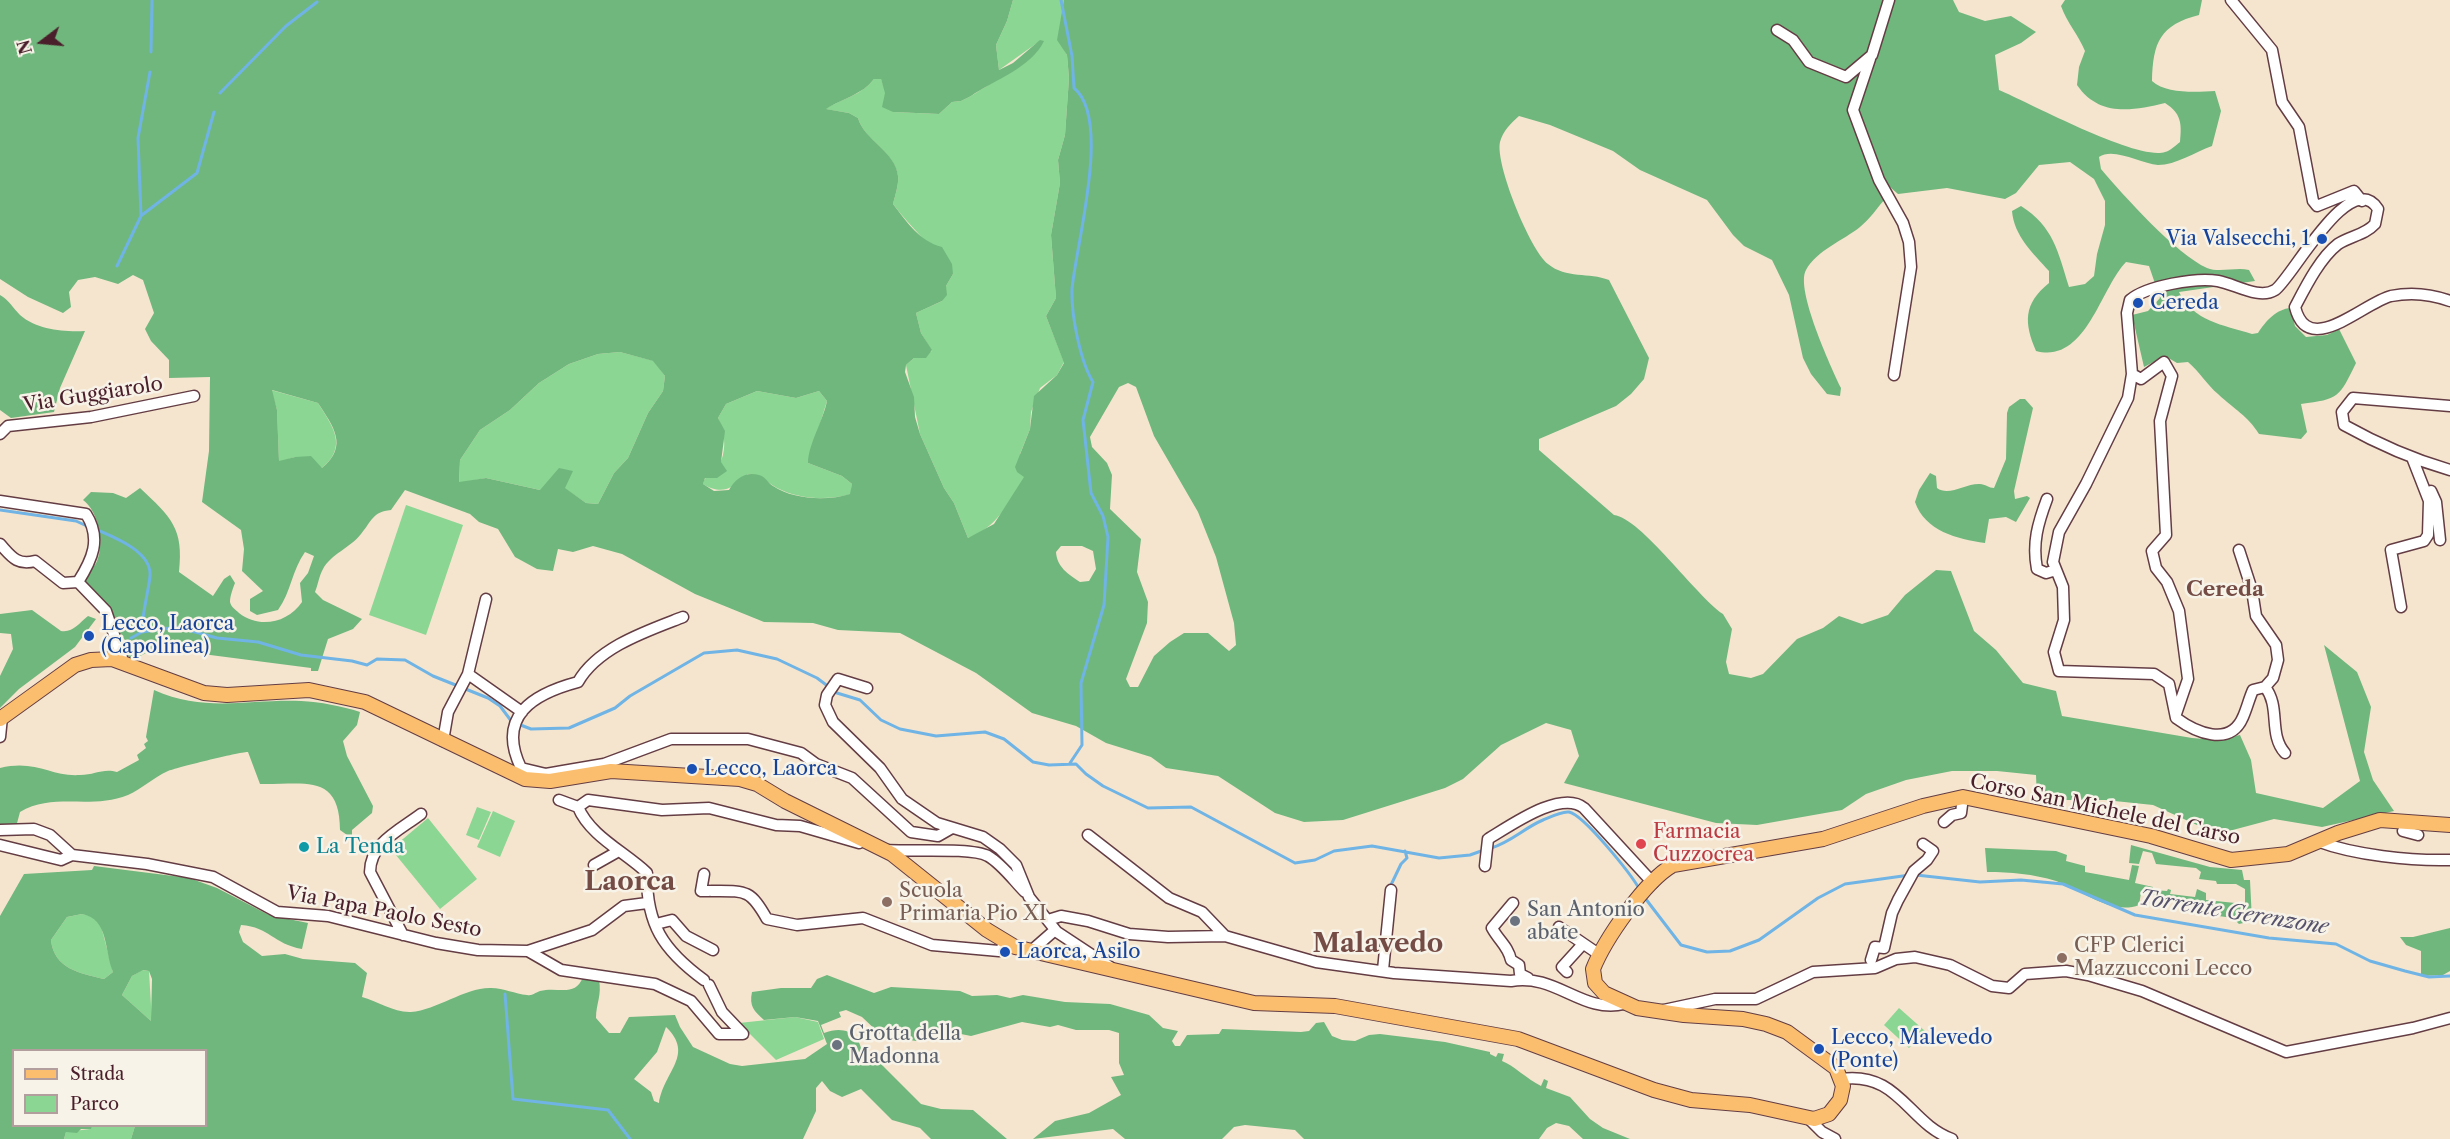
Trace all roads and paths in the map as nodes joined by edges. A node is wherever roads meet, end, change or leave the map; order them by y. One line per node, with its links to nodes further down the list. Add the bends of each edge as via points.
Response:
1 (1889, 0): 4 (street)
2 (2231, 0): 5 (street, via 2272,50 2282,102 2299,127 2313,201 2317,206 2324,205 2354,191)
3 (1777, 30): 4 (street, via 1793,40 1809,62 1846,77)
4 (1870, 58): 8 (street, via 1853,110 1879,180 1904,223 1911,267)
5 (2362, 201): 6 (street, via 2372,202 2378,209 2375,224 2339,243 2324,261 2295,307 2301,321 2313,329 2327,329 2390,297 2421,293); 7 (street, via 2346,207 2326,223 2283,282 2270,292 2258,293 2206,280 2155,289 2133,298 2127,314)
6 (2450, 301)
7 (2132, 374): 19 (street, via 2128,398 2059,532); 30 (street, via 2141,379 2164,362 2172,376 2160,421 2166,535 2152,550 2156,568 2167,582 2179,611 2188,679)
8 (1894, 375)
9 (194, 396): 11 (street, Via Guggiarolo, via 92,417 8,426)
10 (2450, 406): 12 (street, via 2354,398 2342,412 2344,425)
11 (0, 434)
12 (2413, 460): 13 (street); 16 (street, via 2436,502); 22 (street, via 2429,501 2428,535 2424,541 2391,550)
13 (2450, 470)
14 (2047, 499): 19 (street, via 2035,535 2034,554 2037,569 2046,573)
15 (0, 501): 20 (street, via 86,514 93,525 93,558)
16 (2440, 540)
17 (0, 544): 20 (street, via 15,561 34,561 63,583)
18 (2239, 550): 26 (street, via 2256,616 2276,645 2278,660 2273,678)
19 (2056, 570): 30 (street, via 2063,587 2064,620 2054,652 2059,671 2154,674 2169,684)
20 (78, 582): 24 (street, via 106,611)
21 (486, 599): 25 (street)
22 (2401, 607)
23 (684, 617): 29 (street, via 637,635 586,669 578,682 547,690)
24 (124, 664): 31 (main road, via 102,659 75,665); 34 (main road, via 204,693 309,690 356,699)
25 (468, 674): 29 (street); 34 (street, via 448,712)
26 (2265, 687): 30 (street, via 2253,690 2243,719 2232,730 2217,735 2191,729); 35 (street, via 2272,695 2275,736)
27 (867, 688): 28 (street, via 838,679)
28 (826, 700): 32 (street, via 824,713); 43 (street, via 833,722 880,768 902,799 937,824)
29 (520, 713): 36 (street, via 511,736 513,753 521,768)
30 (2175, 714)
31 (1, 718): 33 (street)
32 (832, 729)
33 (0, 737)
34 (443, 741): 36 (main road, via 525,779 539,781)
35 (2285, 753)
36 (563, 774): 43 (street, via 604,764 671,739 748,739 801,753 816,764 852,778 911,832 938,836); 51 (main road, via 611,771 740,779)
37 (1963, 797): 41 (street, via 1961,813); 48 (main road, Corso San Michele del Carso, via 2151,836 2231,860 2273,858); 58 (main road, Corso San Michele del Carso, via 1923,806 1823,840 1680,863)
38 (559, 800): 39 (street)
39 (578, 807): 51 (street, via 588,800 662,810 709,808 776,825 800,826); 52 (street)
40 (421, 814): 67 (street, via 377,847 370,861 370,872)
41 (1944, 822)
42 (2450, 825): 48 (main road, Corso San Michele del Carso, via 2380,820)
43 (952, 828): 60 (street, via 983,837 1000,849 1016,865)
44 (0, 830): 53 (street, via 34,829 50,835)
45 (2403, 831): 47 (street)
46 (1088, 835): 68 (street, via 1169,898 1202,912)
47 (2418, 835)
48 (2317, 841): 54 (street, via 2340,850 2423,861)
49 (1923, 844): 75 (street, via 1933,850 1912,875 1892,913 1884,948 1875,947)
50 (0, 845): 53 (street, Via Papa Paolo Sesto, via 61,860)
51 (881, 848): 60 (street, via 914,852 962,850 987,855); 69 (main road)
52 (617, 852): 56 (street); 61 (street, via 647,873)
53 (72, 855): 67 (street, Via Papa Paolo Sesto, via 213,877 277,912 328,916)
54 (2450, 860)
55 (1485, 862): 58 (street, via 1488,839 1521,819 1572,802 1584,808)
56 (594, 865)
57 (704, 874): 69 (street, via 707,891 749,893 767,919 781,923 863,918 932,945 999,951)
58 (1653, 883): 74 (main road, Corso San Michele del Carso)
59 (1391, 890): 76 (street)
60 (1029, 897): 63 (street)
61 (647, 903): 64 (street); 72 (street, via 624,906 592,930)
62 (1513, 903): 78 (street, via 1492,928 1508,946 1520,974)
63 (1048, 920): 66 (street); 68 (street, via 1061,916 1129,934)
64 (656, 924): 71 (street, via 672,921 686,936); 72 (street, via 662,942 706,983 722,1012 743,1034 719,1034 691,1001 655,984 561,970)
65 (1558, 927): 70 (street)
66 (1055, 930): 73 (street); 77 (street)
67 (403, 935): 72 (street, Via Papa Paolo Sesto, via 478,950)
68 (1225, 936): 76 (street, via 1316,962)
69 (1007, 944): 73 (main road)
70 (1582, 945): 74 (street); 79 (street, via 1562,967 1572,973)
71 (713, 950)
72 (528, 951)
73 (1031, 951): 77 (main road)
74 (1600, 955): 80 (main road, via 1593,969 1595,983)
75 (1870, 960)
76 (1383, 970): 78 (street, via 1511,981)
77 (1117, 972): 84 (main road, via 1254,1003 1342,1007 1518,1039 1670,1095 1750,1104)
78 (1528, 978): 79 (street)
79 (1556, 987): 80 (street, via 1609,1008)
80 (1624, 1004): 81 (main road)
81 (1656, 1012): 82 (street, via 1715,999 1756,999 1814,972 1875,968 1896,959 1915,957 1950,964 1992,986 2009,988 2025,974 2066,971 2088,975 2142,991 2286,1052); 83 (main road, via 1743,1019 1777,1027 1825,1059)
82 (2450, 1018)
83 (1841, 1079): 84 (main road, via 1842,1093 1834,1111 1825,1118); 86 (street, via 1864,1078 1881,1084)
84 (1809, 1119): 85 (street)
85 (1835, 1139)
86 (1952, 1139)

